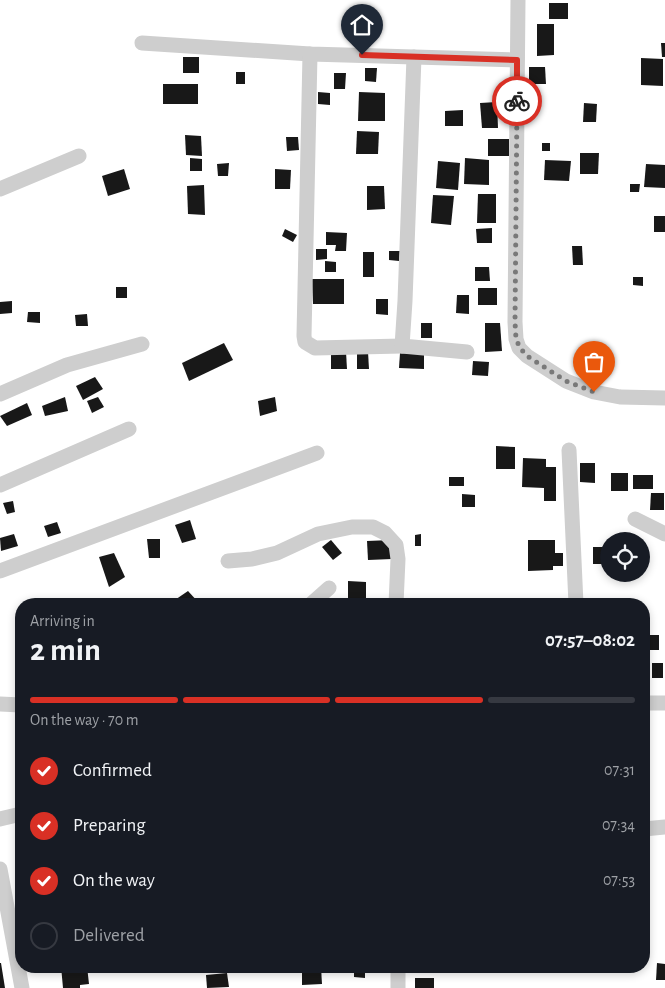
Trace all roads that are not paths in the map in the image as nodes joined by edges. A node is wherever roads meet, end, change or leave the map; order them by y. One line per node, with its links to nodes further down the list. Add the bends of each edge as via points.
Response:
1 (518, 0): 5 (street)
2 (142, 43): 3 (street)
3 (310, 54): 4 (street); 9 (street, via 305,342 316,348)
4 (414, 57): 5 (street); 9 (street)
5 (517, 60): 12 (street, via 516,339 527,356 566,381 594,392 620,397)
6 (79, 156): 7 (street)
7 (0, 189)
8 (142, 344): 11 (street, via 67,365)
9 (402, 346): 10 (street)
10 (467, 352)
11 (0, 394)
12 (665, 398)
13 (129, 429): 16 (street)
14 (569, 450): 24 (street)
15 (317, 453): 20 (street)
16 (0, 484)
17 (635, 519): 18 (street)
18 (665, 534)
19 (228, 561): 23 (street, via 277,553 318,534 352,527 373,527 385,533 396,545)
20 (0, 571)
21 (329, 588): 22 (street)
22 (318, 598)
23 (396, 598)
24 (576, 598)
25 (650, 703): 26 (street)
26 (665, 703)
27 (0, 704): 28 (street)
28 (15, 705)
29 (15, 815): 30 (street)
30 (0, 819)
31 (665, 827): 32 (street)
32 (650, 828)
33 (0, 869): 34 (street)
34 (15, 950)
35 (19, 973): 37 (street)
36 (398, 973): 38 (street)
37 (22, 988)
38 (398, 988)

